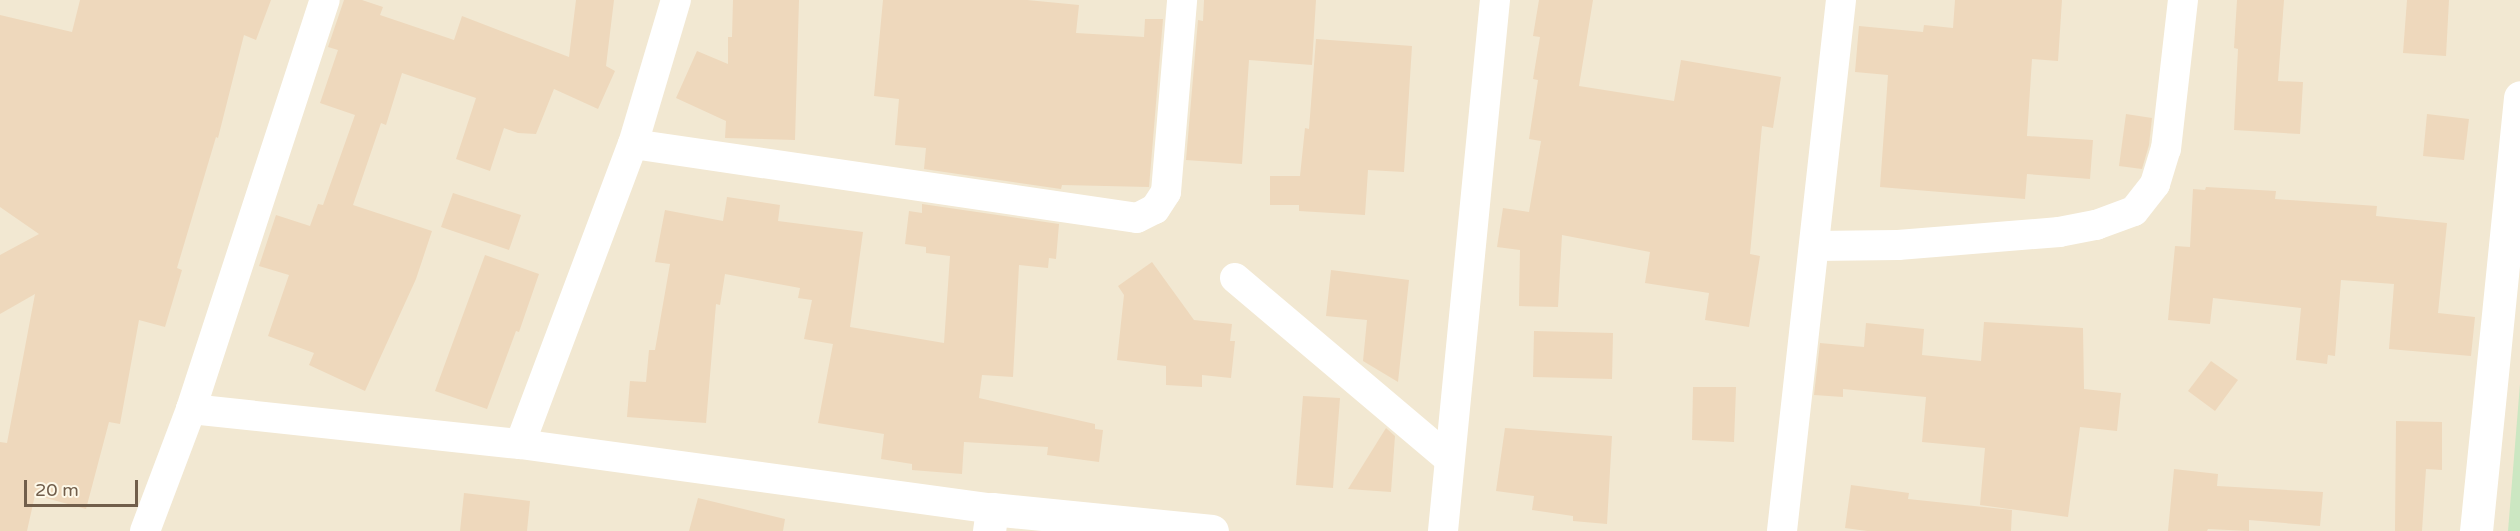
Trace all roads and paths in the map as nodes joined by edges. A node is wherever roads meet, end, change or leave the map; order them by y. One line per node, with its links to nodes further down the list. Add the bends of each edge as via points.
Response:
1 (325, 0): 11 (street)
2 (676, 0): 8 (street)
3 (1182, 0): 8 (street, via 1166,192 1155,209 1137,218)
4 (1495, 0): 13 (street)
5 (1841, 0): 9 (street)
6 (2183, 0): 9 (street, via 2166,149 2155,184 2134,211 2096,225 2059,232)
7 (2520, 97): 19 (street)
8 (633, 144): 12 (street)
9 (1814, 246): 18 (street)
10 (1235, 278): 13 (street)
11 (191, 409): 12 (street); 15 (street)
12 (520, 444): 14 (street)
13 (1448, 458): 17 (street)
14 (991, 520): 16 (street)
15 (145, 531)
16 (1212, 531)
17 (1443, 531)
18 (1782, 531)
19 (2476, 531)

